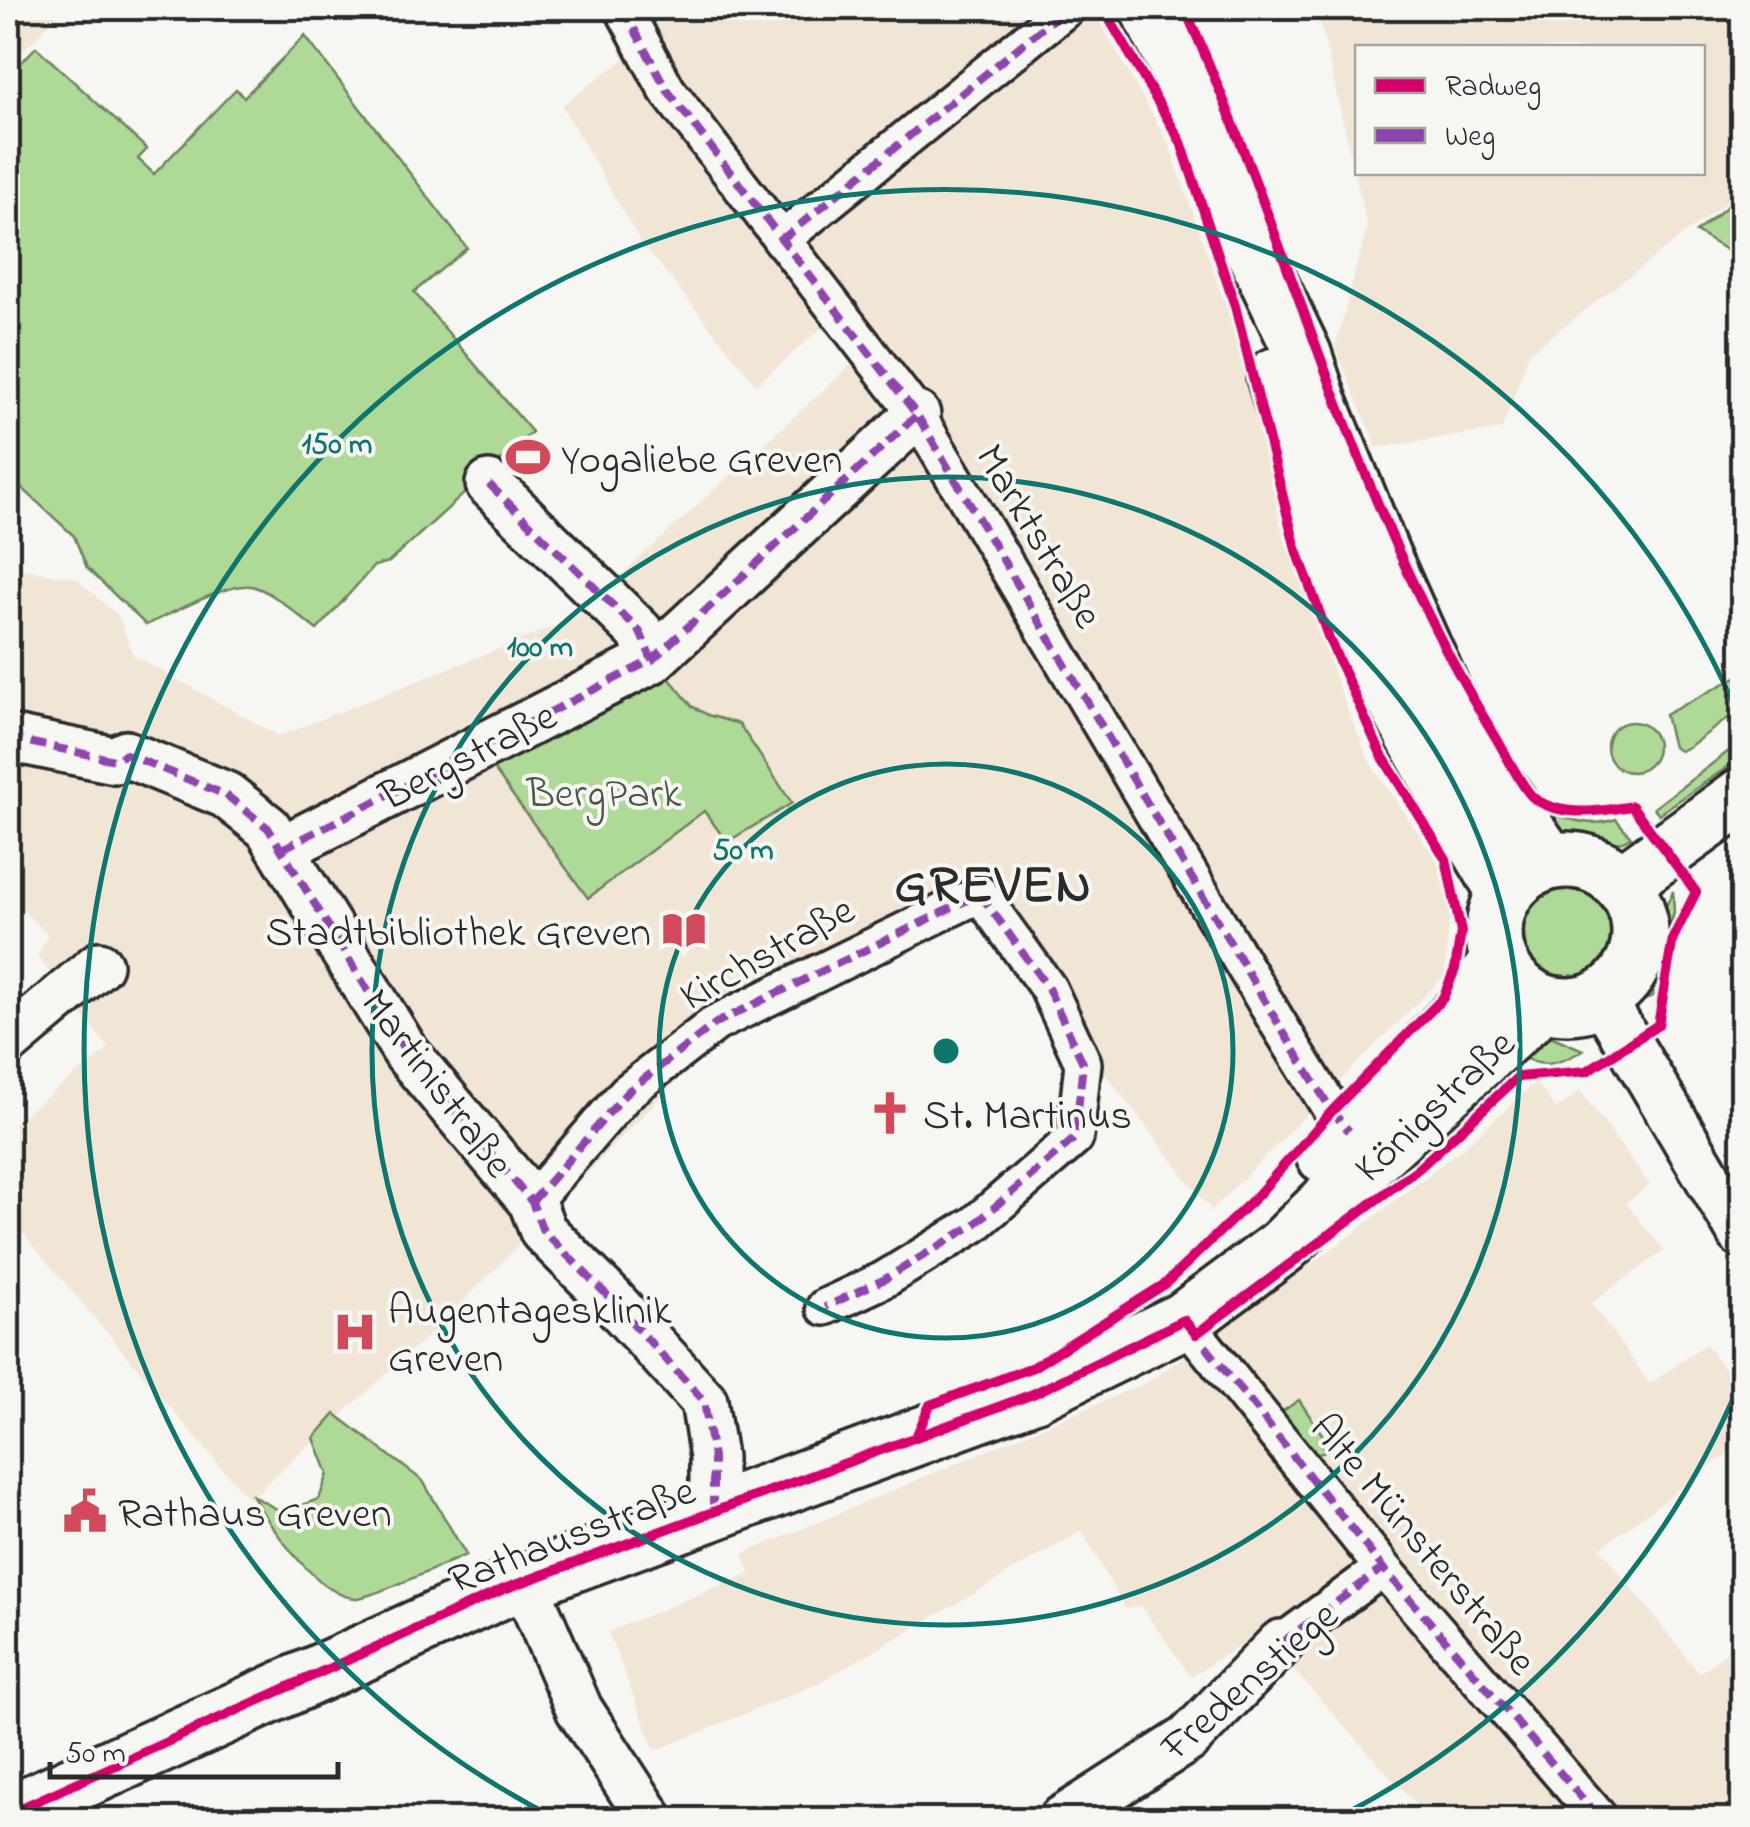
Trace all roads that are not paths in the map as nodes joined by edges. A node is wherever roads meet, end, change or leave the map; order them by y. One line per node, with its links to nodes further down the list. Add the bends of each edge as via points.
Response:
1 (624, 8): 5 (street, Marktstraße, via 667,90)
2 (1067, 8): 5 (street)
3 (1148, 8): 4 (street, via 1190,91)
4 (1241, 224): 12 (street, via 1303,354 1449,706); 14 (street, via 1261,328 1320,518 1382,672)
5 (782, 240): 6 (street, Marktstraße)
6 (917, 414): 8 (street, Bergstraße); 20 (street, Marktstraße)
7 (489, 484): 8 (street, via 640,632)
8 (652, 660): 11 (street, Bergstraße)
9 (8, 738): 11 (street, Martinistraße, via 115,760 126,754 208,787 268,828)
10 (1742, 796): 13 (street)
11 (282, 849): 21 (street, Martinistraße, via 407,1054)
12 (1549, 861): 13 (street, via 1588,863); 14 (street, via 1524,872)
13 (1622, 883): 17 (street, via 1637,912 1640,946 1620,985)
14 (1505, 892): 15 (street, via 1493,934)
15 (1500, 962): 18 (street, via 1523,992); 20 (street, Königstraße)
16 (98, 965): 19 (street)
17 (1602, 998): 18 (street, via 1574,1007); 22 (street)
18 (1544, 1003): 24 (street, Königstraße, via 1282,1247)
19 (8, 1042)
20 (1349, 1130): 24 (street, Königstraße, via 1197,1282)
21 (532, 1202): 23 (street, Kirchstraße, via 628,1092 716,1022 980,894 1048,988 1083,1063 1075,1138 975,1224); 25 (street, Martinistraße, via 543,1231 704,1401 714,1457)
22 (1742, 1234)
23 (825, 1307)
24 (1177, 1311): 25 (street, Rathausstraße, via 1058,1382); 26 (street, Alte Münsterstraße)
25 (714, 1514): 27 (street, Rathausstraße)
26 (1383, 1568): 28 (street, Fredenstiege); 32 (street, Alte Münsterstraße)
27 (524, 1581): 29 (street, Rathausstraße); 30 (street, via 580,1709)
28 (1281, 1643): 31 (street, Fredenstiege, via 1188,1739)
29 (8, 1814)
30 (651, 1820)
31 (1062, 1820)
32 (1600, 1820)

